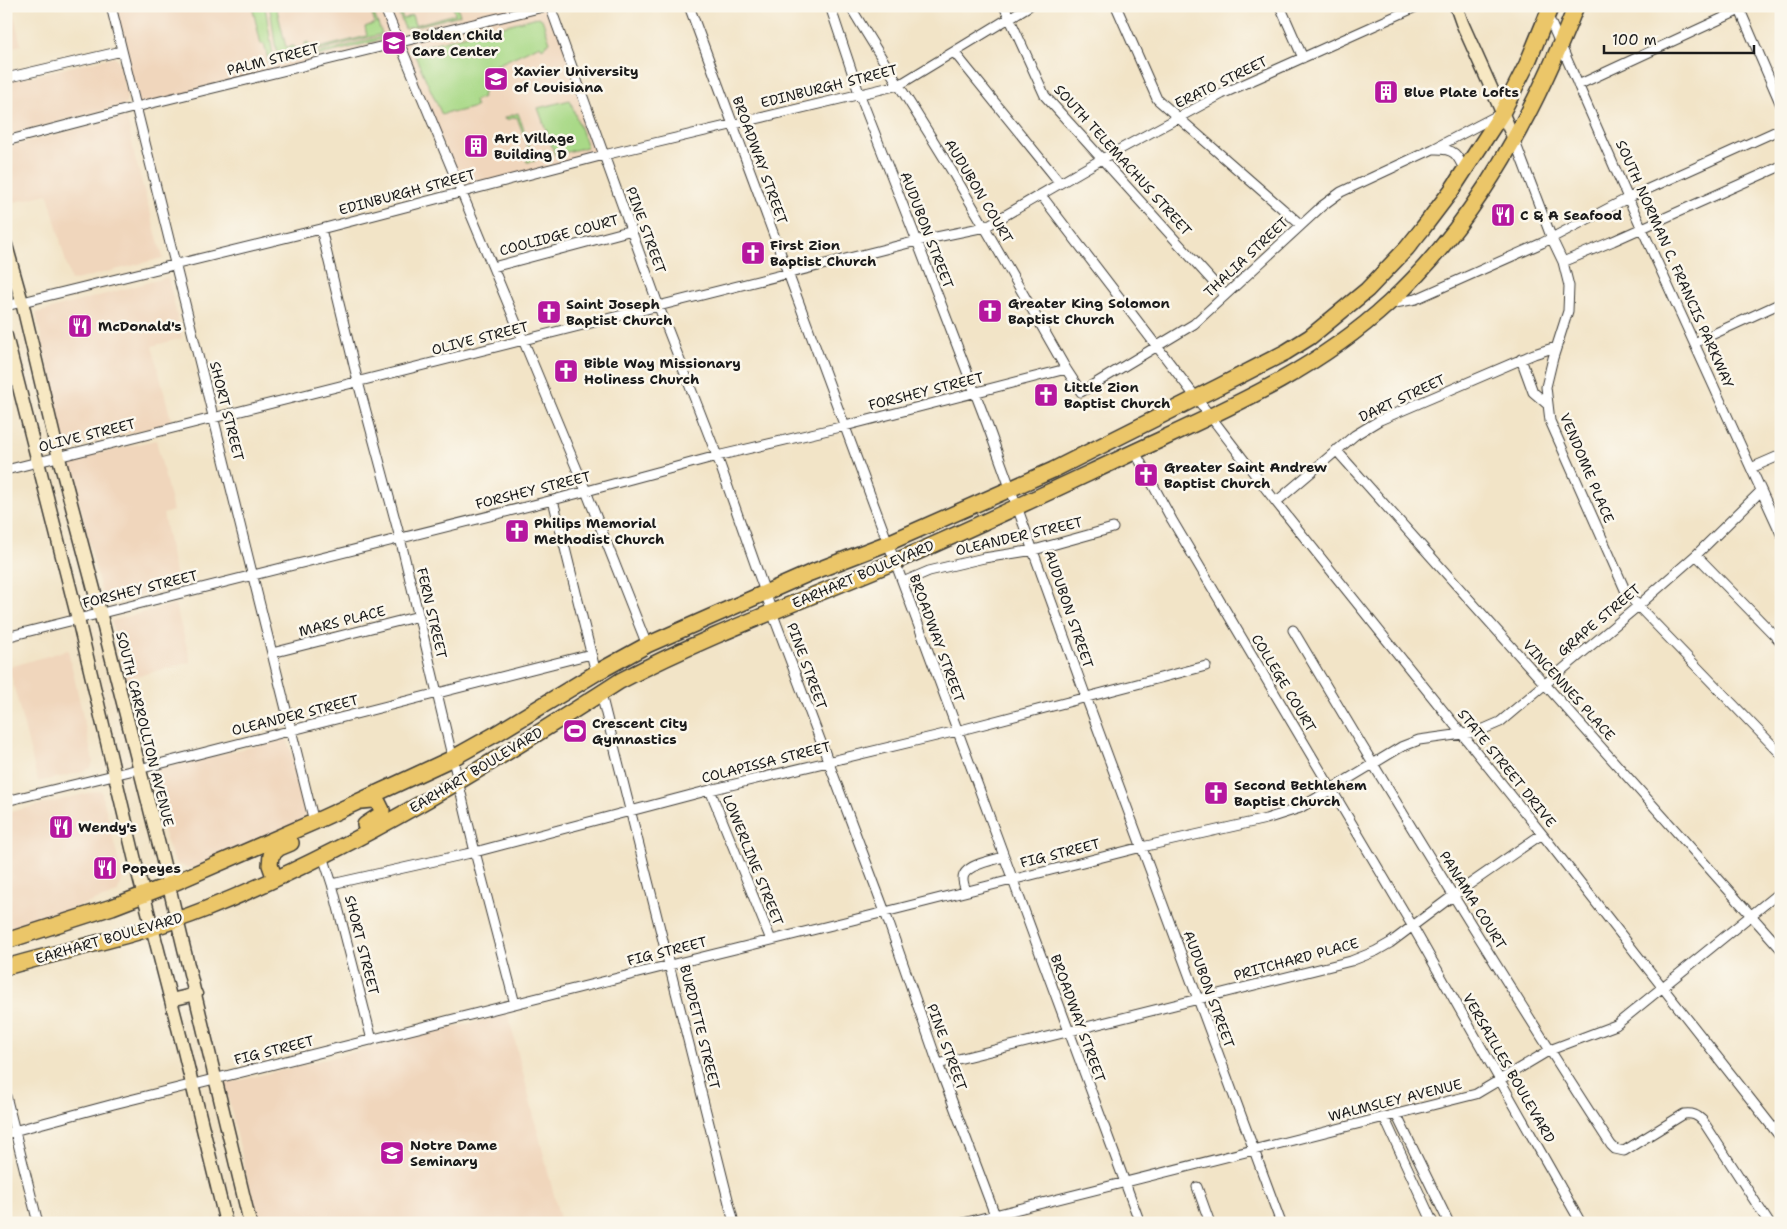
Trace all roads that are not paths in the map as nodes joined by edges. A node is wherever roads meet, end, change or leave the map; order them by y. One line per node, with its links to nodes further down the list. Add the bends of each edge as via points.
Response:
1 (111, 6): 18 (street, SHORT STREET)
2 (384, 6): 16 (street)
3 (549, 6): 16 (street, PALM STREET); 34 (street, PINE STREET)
4 (689, 6): 29 (street, BROADWAY STREET)
5 (830, 6): 24 (street, AUDUBON STREET)
6 (850, 6): 22 (street, AUDUBON COURT)
7 (1004, 6): 15 (street, SOUTH TELEMACHUS STREET)
8 (1029, 6): 15 (street, EDINBURGH STREET)
9 (1116, 6): 28 (street, via 1157,99)
10 (1280, 6): 20 (street)
11 (1418, 6): 20 (street, ERATO STREET)
12 (1456, 6): 27 (main road)
13 (1576, 6): 17 (main road, EARHART BOULEVARD)
14 (1547, 9): 17 (street, SOUTH NORMAN C. FRANCIS PARKWAY); 27 (main road, EARHART BOULEVARD, via 1527,64)
15 (1010, 19): 19 (street, EDINBURGH STREET); 35 (street, SOUTH TELEMACHUS STREET, via 1045,96)
16 (399, 42): 26 (street, PALM STREET); 39 (street)
17 (1561, 45): 23 (street, SOUTH NORMAN C. FRANCIS PARKWAY); 31 (main road, EARHART BOULEVARD)
18 (122, 51): 21 (street); 26 (street, SHORT STREET)
19 (954, 52): 22 (street, EDINBURGH STREET); 38 (street)
20 (1303, 58): 28 (street, ERATO STREET, via 1222,94)
21 (6, 78)
22 (898, 85): 24 (street, EDINBURGH STREET); 44 (street, AUDUBON COURT)
23 (1578, 85): 25 (street, via 1740,10); 41 (street, SOUTH NORMAN C. FRANCIS PARKWAY)
24 (859, 93): 29 (street, EDINBURGH STREET); 50 (street, AUDUBON STREET)
25 (1781, 105)
26 (135, 108): 32 (street, PALM STREET); 53 (street, SHORT STREET)
27 (1502, 113): 31 (main road); 33 (street, THALIA STREET); 37 (main road, EARHART BOULEVARD)
28 (1179, 118): 35 (street, ERATO STREET); 43 (street)
29 (732, 124): 34 (street, EDINBURGH STREET); 55 (street, BROADWAY STREET)
30 (1781, 129): 41 (street)
31 (1514, 139): 45 (main road, EARHART BOULEVARD); 49 (street, VENDOME PLACE)
32 (6, 141)
33 (1433, 149): 37 (street, via 1447,149 1458,155); 43 (street, THALIA STREET, via 1341,192)
34 (604, 155): 39 (street, EDINBURGH STREET); 48 (street, PINE STREET)
35 (1102, 159): 38 (street, ERATO STREET); 56 (street, SOUTH TELEMACHUS STREET)
36 (1781, 166): 46 (street)
37 (1465, 171): 42 (main road, EARHART BOULEVARD)
38 (1060, 183): 40 (street, ERATO STREET)
39 (462, 191): 47 (street, EDINBURGH STREET); 54 (street)
40 (1041, 194): 44 (street, OLIVE STREET); 65 (street, STATE STREET DRIVE)
41 (1628, 198): 46 (street, SOUTH NORMAN C. FRANCIS PARKWAY); 49 (street)
42 (1437, 210): 45 (main road); 72 (main road, EARHART BOULEVARD, via 1378,279 1310,337)
43 (1300, 225): 56 (street, THALIA STREET)
44 (985, 227): 50 (street, OLIVE STREET); 68 (street, AUDUBON COURT)
45 (1456, 228): 59 (main road, EARHART BOULEVARD)
46 (1642, 228): 52 (street); 64 (street, SOUTH NORMAN C. FRANCIS PARKWAY)
47 (321, 229): 53 (street, EDINBURGH STREET); 69 (street, FERN STREET)
48 (632, 230): 54 (street, COOLIDGE COURT); 61 (street, PINE STREET)
49 (1552, 239): 52 (street, VENDOME PLACE); 59 (street, via 1416,299)
50 (917, 241): 55 (street, OLIVE STREET); 71 (street, AUDUBON STREET)
51 (6, 245): 57 (main road, SOUTH CARROLLTON AVENUE)
52 (1563, 262): 66 (street, VENDOME PLACE, via 1570,296)
53 (176, 264): 57 (street, EDINBURGH STREET); 74 (street, SHORT STREET)
54 (492, 266): 63 (street)
55 (788, 275): 61 (street, OLIVE STREET); 76 (street, BROADWAY STREET)
56 (1225, 295): 65 (street, THALIA STREET, via 1194,324)
57 (22, 302): 60 (street, EDINBURGH STREET); 81 (main road, SOUTH CARROLLTON AVENUE)
58 (1781, 303): 64 (street)
59 (1388, 304): 75 (main road, EARHART BOULEVARD, via 1347,338 1294,374)
60 (6, 306)
61 (659, 307): 63 (street, OLIVE STREET); 80 (street, PINE STREET)
62 (6, 336): 82 (main road)
63 (523, 341): 69 (street, OLIVE STREET); 87 (street)
64 (1694, 343): 83 (street, SOUTH NORMAN C. FRANCIS PARKWAY)
65 (1157, 347): 70 (street, THALIA STREET); 72 (street, STATE STREET DRIVE)
66 (1556, 347): 67 (street, DART STREET); 73 (street, VENDOME PLACE, via 1546,387)
67 (1521, 359): 73 (street, VENDOME PLACE, via 1533,392); 77 (street, DART STREET, via 1380,420)
68 (1066, 369): 70 (street, AUDUBON COURT); 71 (street, FORSHEY STREET)
69 (358, 382): 74 (street, OLIVE STREET); 93 (street, FERN STREET)
70 (1081, 392)
71 (975, 393): 76 (street, FORSHEY STREET); 85 (street, AUDUBON STREET)
72 (1196, 398): 75 (street, STATE STREET DRIVE); 85 (main road, EARHART BOULEVARD)
73 (1547, 404): 101 (street, VENDOME PLACE, via 1550,421 1574,478 1626,592)
74 (214, 417): 81 (street, OLIVE STREET); 98 (street, SHORT STREET)
75 (1210, 417): 78 (main road, EARHART BOULEVARD); 89 (street, STATE STREET DRIVE)
76 (845, 426): 80 (street, FORSHEY STREET); 94 (street, BROADWAY STREET)
77 (1336, 450): 89 (street, DART STREET); 114 (street, VINCENNES PLACE)
78 (1135, 452): 90 (main road, EARHART BOULEVARD); 129 (street, COLLEGE COURT)
79 (1781, 455): 83 (street)
80 (717, 456): 87 (street, FORSHEY STREET); 100 (street, PINE STREET)
81 (59, 458): 82 (street, OLIVE STREET); 102 (main road, SOUTH CARROLLTON AVENUE)
82 (38, 461): 84 (street, OLIVE STREET); 105 (main road)
83 (1751, 468): 86 (street, SOUTH NORMAN C. FRANCIS PARKWAY)
84 (6, 470)
85 (1010, 489): 90 (street, AUDUBON STREET); 94 (main road, EARHART BOULEVARD)
86 (1761, 491): 92 (street, SOUTH NORMAN C. FRANCIS PARKWAY); 96 (street, GRAPE STREET)
87 (586, 492): 88 (street, FORSHEY STREET); 109 (street)
88 (553, 500): 93 (street, FORSHEY STREET); 111 (street)
89 (1276, 502): 120 (street, STATE STREET DRIVE)
90 (1017, 508): 95 (street, AUDUBON STREET); 97 (main road, EARHART BOULEVARD)
91 (1113, 528): 95 (street, OLEANDER STREET)
92 (1781, 534)
93 (400, 538): 98 (street, FORSHEY STREET); 104 (street, FERN STREET)
94 (888, 543): 97 (street, BROADWAY STREET); 100 (main road, EARHART BOULEVARD)
95 (1034, 550): 99 (street, OLEANDER STREET, via 952,565); 117 (street, AUDUBON STREET)
96 (1696, 555): 101 (street, GRAPE STREET); 108 (street)
97 (895, 562): 99 (street, BROADWAY STREET); 103 (main road, EARHART BOULEVARD)
98 (254, 576): 102 (street, FORSHEY STREET); 110 (street, SHORT STREET)
99 (903, 582): 119 (street, BROADWAY STREET)
100 (766, 593): 103 (street, PINE STREET); 109 (main road, EARHART BOULEVARD)
101 (1638, 606): 114 (street, GRAPE STREET); 121 (street, VENDOME PLACE)
102 (100, 612): 105 (street, FORSHEY STREET); 125 (main road, SOUTH CARROLLTON AVENUE)
103 (772, 612): 116 (main road, EARHART BOULEVARD, via 645,668); 123 (street, PINE STREET)
104 (419, 616): 110 (street, MARS PLACE); 115 (street, FERN STREET)
105 (78, 619): 107 (street, FORSHEY STREET); 126 (main road)
106 (1293, 630): 124 (street, PANAMA COURT)
107 (6, 637)
108 (1781, 642)
109 (647, 645): 113 (main road, EARHART BOULEVARD)
110 (272, 653): 118 (street, SHORT STREET)
111 (591, 654): 113 (street); 115 (street, OLEANDER STREET)
112 (1206, 666): 117 (street, COLAPISSA STREET)
113 (596, 673): 122 (main road, EARHART BOULEVARD)
114 (1545, 684): 120 (street, GRAPE STREET, via 1500,722 1477,732); 149 (street, VINCENNES PLACE)
115 (437, 694): 118 (street, OLEANDER STREET); 122 (street, FERN STREET)
116 (601, 694): 127 (main road, EARHART BOULEVARD); 132 (street, BURDETTE STREET)
117 (1086, 697): 119 (street, COLAPISSA STREET); 135 (street, AUDUBON STREET)
118 (291, 730): 125 (street, OLEANDER STREET); 133 (street, SHORT STREET)
119 (957, 731): 123 (street, COLAPISSA STREET); 139 (street, BROADWAY STREET)
120 (1461, 734): 124 (street, GRAPE STREET, via 1419,740 1380,758); 134 (street, STATE STREET DRIVE)
121 (1781, 754)
122 (453, 758): 127 (street, FERN STREET); 131 (main road, EARHART BOULEVARD)
123 (827, 761): 128 (street, COLAPISSA STREET); 148 (street, PINE STREET)
124 (1373, 765): 129 (street, GRAPE STREET); 147 (street, PANAMA COURT)
125 (139, 769): 126 (street, OLEANDER STREET); 143 (main road, SOUTH CARROLLTON AVENUE)
126 (114, 775): 130 (street, OLEANDER STREET); 146 (main road)
127 (459, 783): 136 (main road, EARHART BOULEVARD); 137 (street, FERN STREET)
128 (710, 790): 132 (street, COLAPISSA STREET); 153 (street, LOWERLINE STREET)
129 (1332, 790): 135 (street, FIG STREET, via 1300,808 1266,819); 151 (street, COLLEGE COURT)
130 (6, 801)
131 (359, 801): 133 (main road, EARHART BOULEVARD); 136 (main road, via 378,802 382,810 380,815)
132 (631, 811): 137 (street, COLAPISSA STREET); 156 (street, BURDETTE STREET)
133 (314, 822): 140 (main road, via 296,840 271,855 270,865); 143 (main road, EARHART BOULEVARD)
134 (1542, 834): 147 (street, PRITCHARD PLACE); 158 (street, STATE STREET DRIVE)
135 (1142, 847): 141 (street, FIG STREET); 160 (street, AUDUBON STREET)
136 (337, 848): 138 (main road, EARHART BOULEVARD)
137 (474, 852): 142 (street, COLAPISSA STREET); 162 (street, FERN STREET)
138 (323, 856): 140 (main road, EARHART BOULEVARD); 142 (street, SHORT STREET)
139 (1004, 857): 141 (street, BROADWAY STREET); 144 (street, via 972,866 963,878)
140 (275, 879): 150 (main road, EARHART BOULEVARD)
141 (1012, 880): 144 (street, FIG STREET); 163 (street, BROADWAY STREET)
142 (332, 884): 164 (street, SHORT STREET)
143 (169, 885): 146 (main road, EARHART BOULEVARD); 150 (main road, SOUTH CARROLLTON AVENUE)
144 (966, 891): 148 (street, FIG STREET)
145 (1781, 891): 149 (street, WALMSLEY AVENUE)
146 (143, 894): 152 (main road); 154 (main road, EARHART BOULEVARD)
147 (1454, 895): 151 (street, PRITCHARD PLACE); 165 (street, PANAMA COURT)
148 (885, 912): 153 (street, FIG STREET); 166 (street, PINE STREET)
149 (1751, 915): 155 (street, VINCENNES PLACE); 158 (street, WALMSLEY AVENUE)
150 (176, 920): 152 (main road, EARHART BOULEVARD); 159 (main road, SOUTH CARROLLTON AVENUE)
151 (1413, 927): 160 (street, PRITCHARD PLACE, via 1376,952 1351,961); 168 (street, VERSAILLES BOULEVARD)
152 (152, 929): 157 (main road, EARHART BOULEVARD); 161 (main road)
153 (771, 940): 156 (street, FIG STREET)
154 (6, 941)
155 (1781, 949)
156 (670, 964): 162 (street, FIG STREET); 184 (street, BURDETTE STREET)
157 (6, 967)
158 (1662, 989): 165 (street, WALMSLEY AVENUE, via 1616,1025); 174 (street, STATE STREET DRIVE)
159 (196, 994): 161 (main road); 167 (main road, SOUTH CARROLLTON AVENUE)
160 (1198, 998): 163 (street, PRITCHARD PLACE); 177 (street, AUDUBON STREET)
161 (171, 1000): 169 (main road)
162 (515, 1004): 164 (street, FIG STREET)
163 (1070, 1031): 166 (street, PRITCHARD PLACE); 178 (street, BROADWAY STREET)
164 (372, 1040): 167 (street, FIG STREET)
165 (1550, 1050): 168 (street, WALMSLEY AVENUE); 192 (street, PANAMA COURT, via 1615,1149 1624,1151 1684,1114 1692,1113 1703,1121)
166 (938, 1064): 180 (street, PINE STREET)
167 (216, 1079): 169 (street, FIG STREET); 183 (main road, SOUTH CARROLLTON AVENUE)
168 (1499, 1080): 171 (street, WALMSLEY AVENUE, via 1476,1094); 191 (street, VERSAILLES BOULEVARD)
169 (193, 1084): 173 (street, FIG STREET); 182 (main road)
170 (6, 1096): 173 (street)
171 (1396, 1114): 172 (street, WALMSLEY AVENUE); 175 (street)
172 (1384, 1117): 176 (street); 177 (street, WALMSLEY AVENUE)
173 (10, 1132): 181 (street)
174 (1781, 1138)
175 (1409, 1141): 176 (street); 190 (street)
176 (1398, 1147): 189 (street)
177 (1254, 1150): 178 (street, WALMSLEY AVENUE); 188 (street, AUDUBON STREET)
178 (1124, 1183): 180 (street, WALMSLEY AVENUE); 186 (street, BROADWAY STREET)
179 (1197, 1187): 187 (street)
180 (996, 1219): 185 (street, WALMSLEY AVENUE)
181 (38, 1223)
182 (226, 1223)
183 (250, 1223)
184 (734, 1223)
185 (964, 1223)
186 (1140, 1223)
187 (1210, 1223)
188 (1281, 1223)
189 (1433, 1223)
190 (1449, 1223)
191 (1581, 1223)
192 (1769, 1223)

